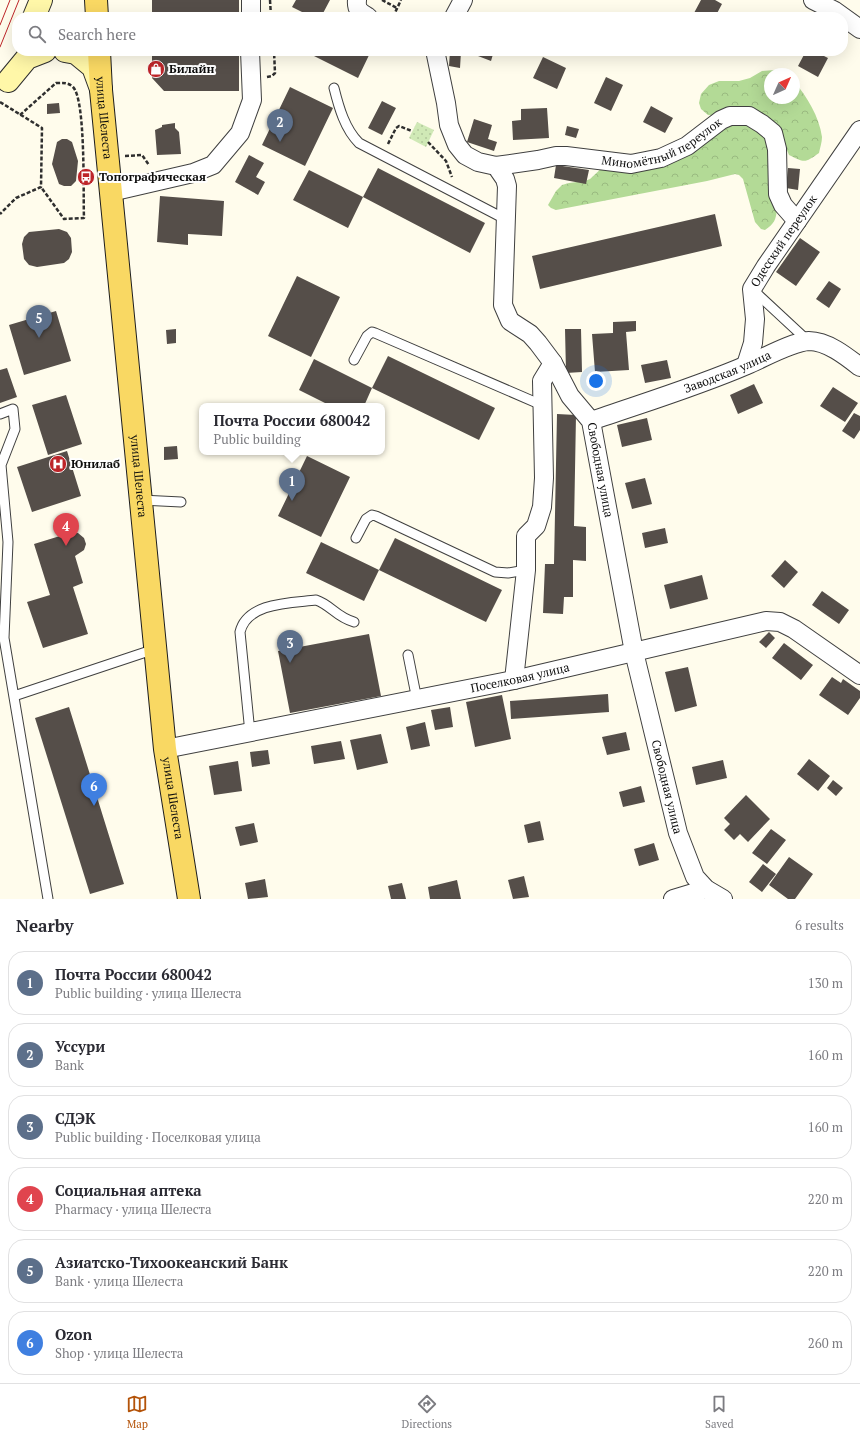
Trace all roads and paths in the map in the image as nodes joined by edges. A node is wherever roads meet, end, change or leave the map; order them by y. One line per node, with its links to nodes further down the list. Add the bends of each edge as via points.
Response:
1 (41, 0): 11 (main road)
2 (96, 0): 12 (main road)
3 (251, 0): 13 (street)
4 (270, 0): 14 (path)
5 (357, 0): 15 (street)
6 (382, 0): 10 (path)
7 (401, 0): 10 (path)
8 (463, 0): 17 (street)
9 (813, 0): 18 (street)
10 (397, 8): 16 (path)
11 (36, 12)
12 (97, 12)
13 (251, 12)
14 (271, 12)
15 (360, 12)
16 (395, 12)
17 (457, 12)
18 (837, 12)
19 (848, 20): 20 (street)
20 (860, 28)
21 (18, 56): 27 (main road)
22 (32, 56): 27 (main road, via 27,58)
23 (81, 56): 29 (main road, via 93,67)
24 (99, 56): 29 (main road, улица Шелеста)
25 (250, 56): 38 (street, via 252,100 240,133 213,165 193,173)
26 (435, 56): 37 (street, via 449,125 457,145 465,155 478,162)
27 (4, 88)
28 (334, 88): 40 (lane, via 346,125 359,143)
29 (101, 90): 41 (main road, улица Шелеста)
30 (0, 102): 31 (path)
31 (20, 114): 39 (path, via 42,128); 39 (path, via 56,83 64,82 77,93 81,117 84,218 64,219)
32 (412, 130): 35 (path, via 399,126)
33 (860, 130): 44 (street, Одесский переулок)
34 (428, 142): 40 (path, via 446,161 452,175)
35 (388, 144)
36 (125, 156): 38 (path, via 142,155)
37 (496, 166): 43 (street, Свободная улица, via 507,186); 44 (street, Миномётный переулок, via 556,156 631,164 661,158 687,146 730,116 749,116 773,132 778,150 778,194 783,205)
38 (159, 180): 41 (street)
39 (41, 187): 42 (path, via 16,198)
40 (452, 191): 43 (lane)
41 (111, 192): 54 (main road, улица Шелеста)
42 (0, 214)
43 (507, 220): 48 (street, Свободная улица, via 503,305 510,320 530,334)
44 (797, 221): 45 (street, Одесский переулок)
45 (752, 289): 46 (lane); 49 (street, Одесский переулок, via 755,319 753,343)
46 (808, 341): 49 (street, Заводская улица, via 783,348); 50 (street, Заводская улица, via 820,342)
47 (354, 360): 51 (lane, via 367,336 372,332)
48 (553, 363): 51 (street, via 542,381); 53 (street, Свободная улица, via 570,396)
49 (746, 366): 53 (street, Заводская улица)
50 (860, 367)
51 (544, 406): 57 (street, via 542,507 536,526 526,536)
52 (0, 414): 59 (lane, via 14,409 15,429 1,465 8,542)
53 (592, 421): 61 (street, Свободная улица)
54 (141, 500): 55 (lane); 60 (main road, улица Шелеста)
55 (181, 502)
56 (356, 538): 57 (lane, via 366,519 376,516 495,572)
57 (526, 570): 64 (street)
58 (354, 622): 67 (lane, via 339,616 323,602 316,600 266,607 242,625 240,632)
59 (2, 639): 65 (lane)
60 (155, 648): 65 (lane); 68 (main road, улица Шелеста)
61 (634, 652): 63 (street, Поселковая улица, via 766,621 780,622); 64 (street, Поселковая улица); 69 (street, Свободная улица, via 678,833 695,877)
62 (408, 655): 66 (lane)
63 (860, 675)
64 (514, 680): 66 (street, Поселковая улица)
65 (14, 696): 70 (lane)
66 (417, 700): 67 (street, Поселковая улица)
67 (250, 733): 68 (street, Поселковая улица)
68 (165, 749): 71 (main road, улица Шелеста)
69 (706, 889): 72 (street); 73 (street)
70 (48, 899)
71 (189, 899)
72 (673, 899)
73 (723, 899)

